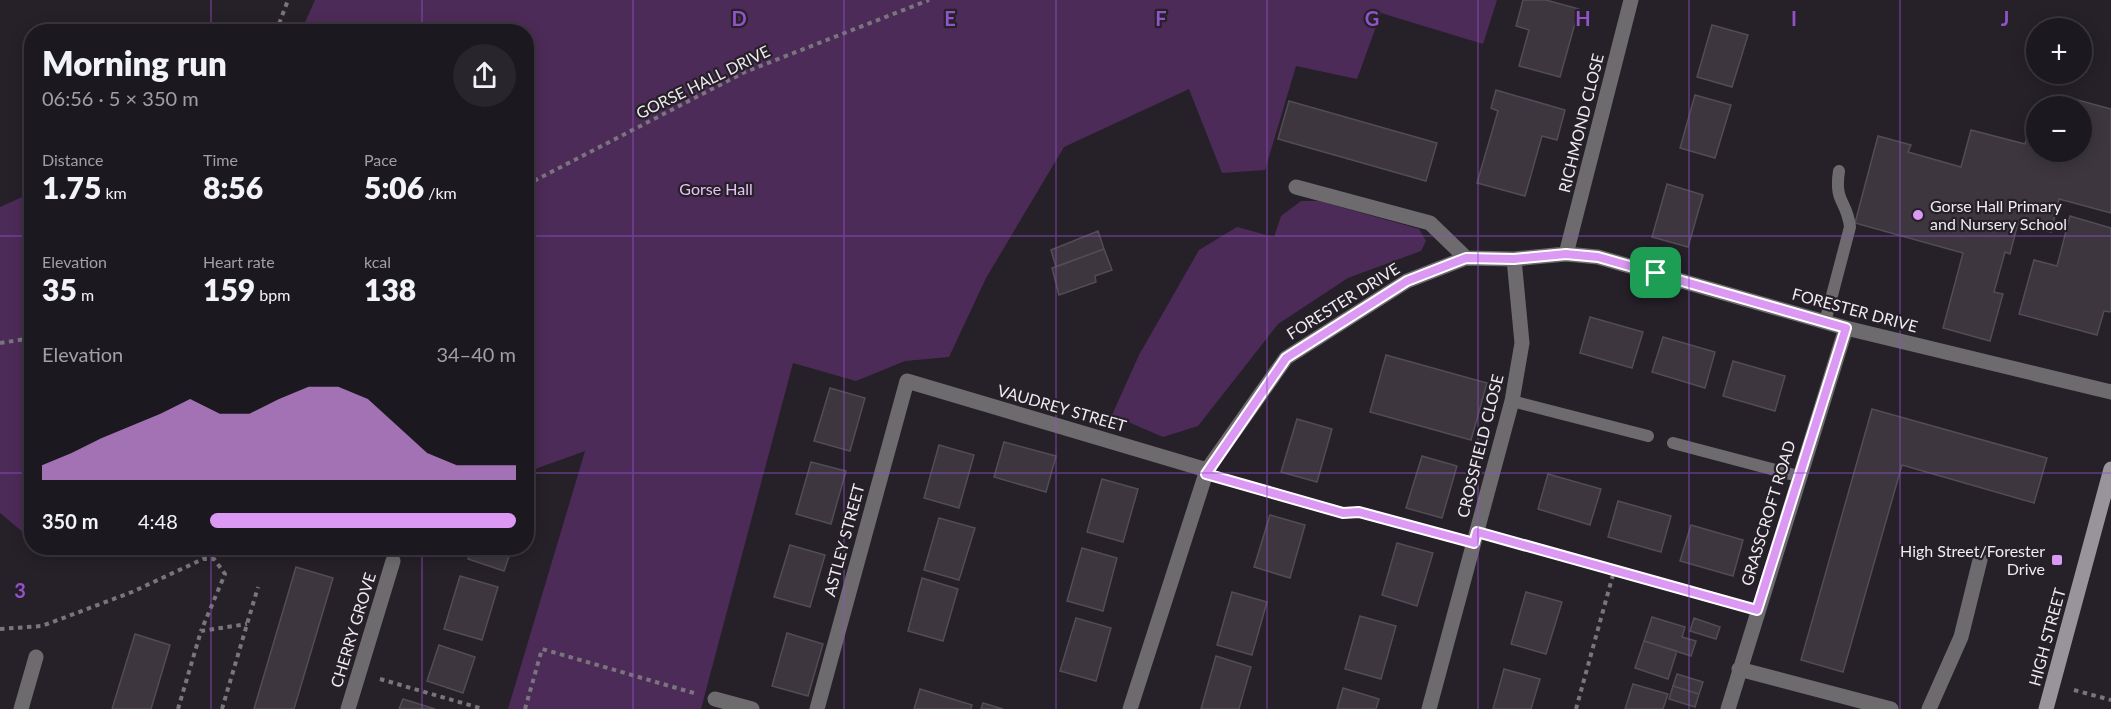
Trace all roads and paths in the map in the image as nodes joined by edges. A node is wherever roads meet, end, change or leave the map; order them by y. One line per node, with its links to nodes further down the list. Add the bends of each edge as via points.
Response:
1 (288, 0): 4 (path)
2 (929, 0): 6 (path, GORSE HALL DRIVE, via 745,72)
3 (1631, 0): 8 (street, RICHMOND CLOSE)
4 (279, 24)
5 (1839, 171): 11 (lane, via 1836,190 1848,212 1850,227)
6 (535, 181)
7 (1296, 187): 9 (street, via 1430,223)
8 (1566, 254): 10 (street, FORESTER DRIVE); 11 (street, FORESTER DRIVE, via 1598,257)
9 (1466, 258): 10 (street, FORESTER DRIVE); 21 (street, FORESTER DRIVE, via 1407,281 1286,358)
10 (1514, 259): 17 (street, CROSSFIELD CLOSE, via 1522,343)
11 (1825, 322): 12 (street, FORESTER DRIVE)
12 (1846, 328): 16 (street, FORESTER DRIVE); 22 (street, GRASSCROFT ROAD)
13 (24, 339): 14 (path)
14 (0, 343)
15 (907, 381): 21 (street, VAUDREY STREET); 46 (street, ASTLEY STREET)
16 (2111, 392)
17 (1512, 401): 18 (lane); 23 (street, CROSSFIELD CLOSE)
18 (1648, 436)
19 (1673, 443): 22 (lane)
20 (2111, 469): 34 (main road, HIGH STREET)
21 (1206, 472): 23 (path, via 1343,513 1359,512); 47 (street, FORESTER DRIVE)
22 (1798, 476): 28 (street, GRASSCROFT ROAD)
23 (1475, 538): 26 (path); 48 (street, CROSSFIELD CLOSE)
24 (1980, 560): 51 (street, via 1961,637)
25 (393, 561): 42 (street, CHERRY GROVE)
26 (1614, 571): 28 (path); 49 (path)
27 (258, 587): 29 (path)
28 (1757, 610): 33 (street, GRASSCROFT ROAD)
29 (247, 624): 31 (path); 41 (path)
30 (0, 629): 31 (path, via 42,626 132,592 203,559 214,559 225,574)
31 (201, 630): 40 (path)
32 (36, 657): 39 (street)
33 (1739, 669): 38 (street); 50 (street, GRASSCROFT ROAD)
34 (2053, 684): 37 (path); 52 (main road, HIGH STREET)
35 (401, 685): 43 (path)
36 (715, 699): 44 (path, via 542,648); 45 (street)
37 (2111, 700)
38 (1883, 708)
39 (21, 709)
40 (178, 709)
41 (222, 709)
42 (348, 709)
43 (483, 709)
44 (525, 709)
45 (752, 709)
46 (817, 709)
47 (1130, 709)
48 (1429, 709)
49 (1576, 709)
50 (1728, 709)
51 (1929, 709)
52 (2046, 709)

